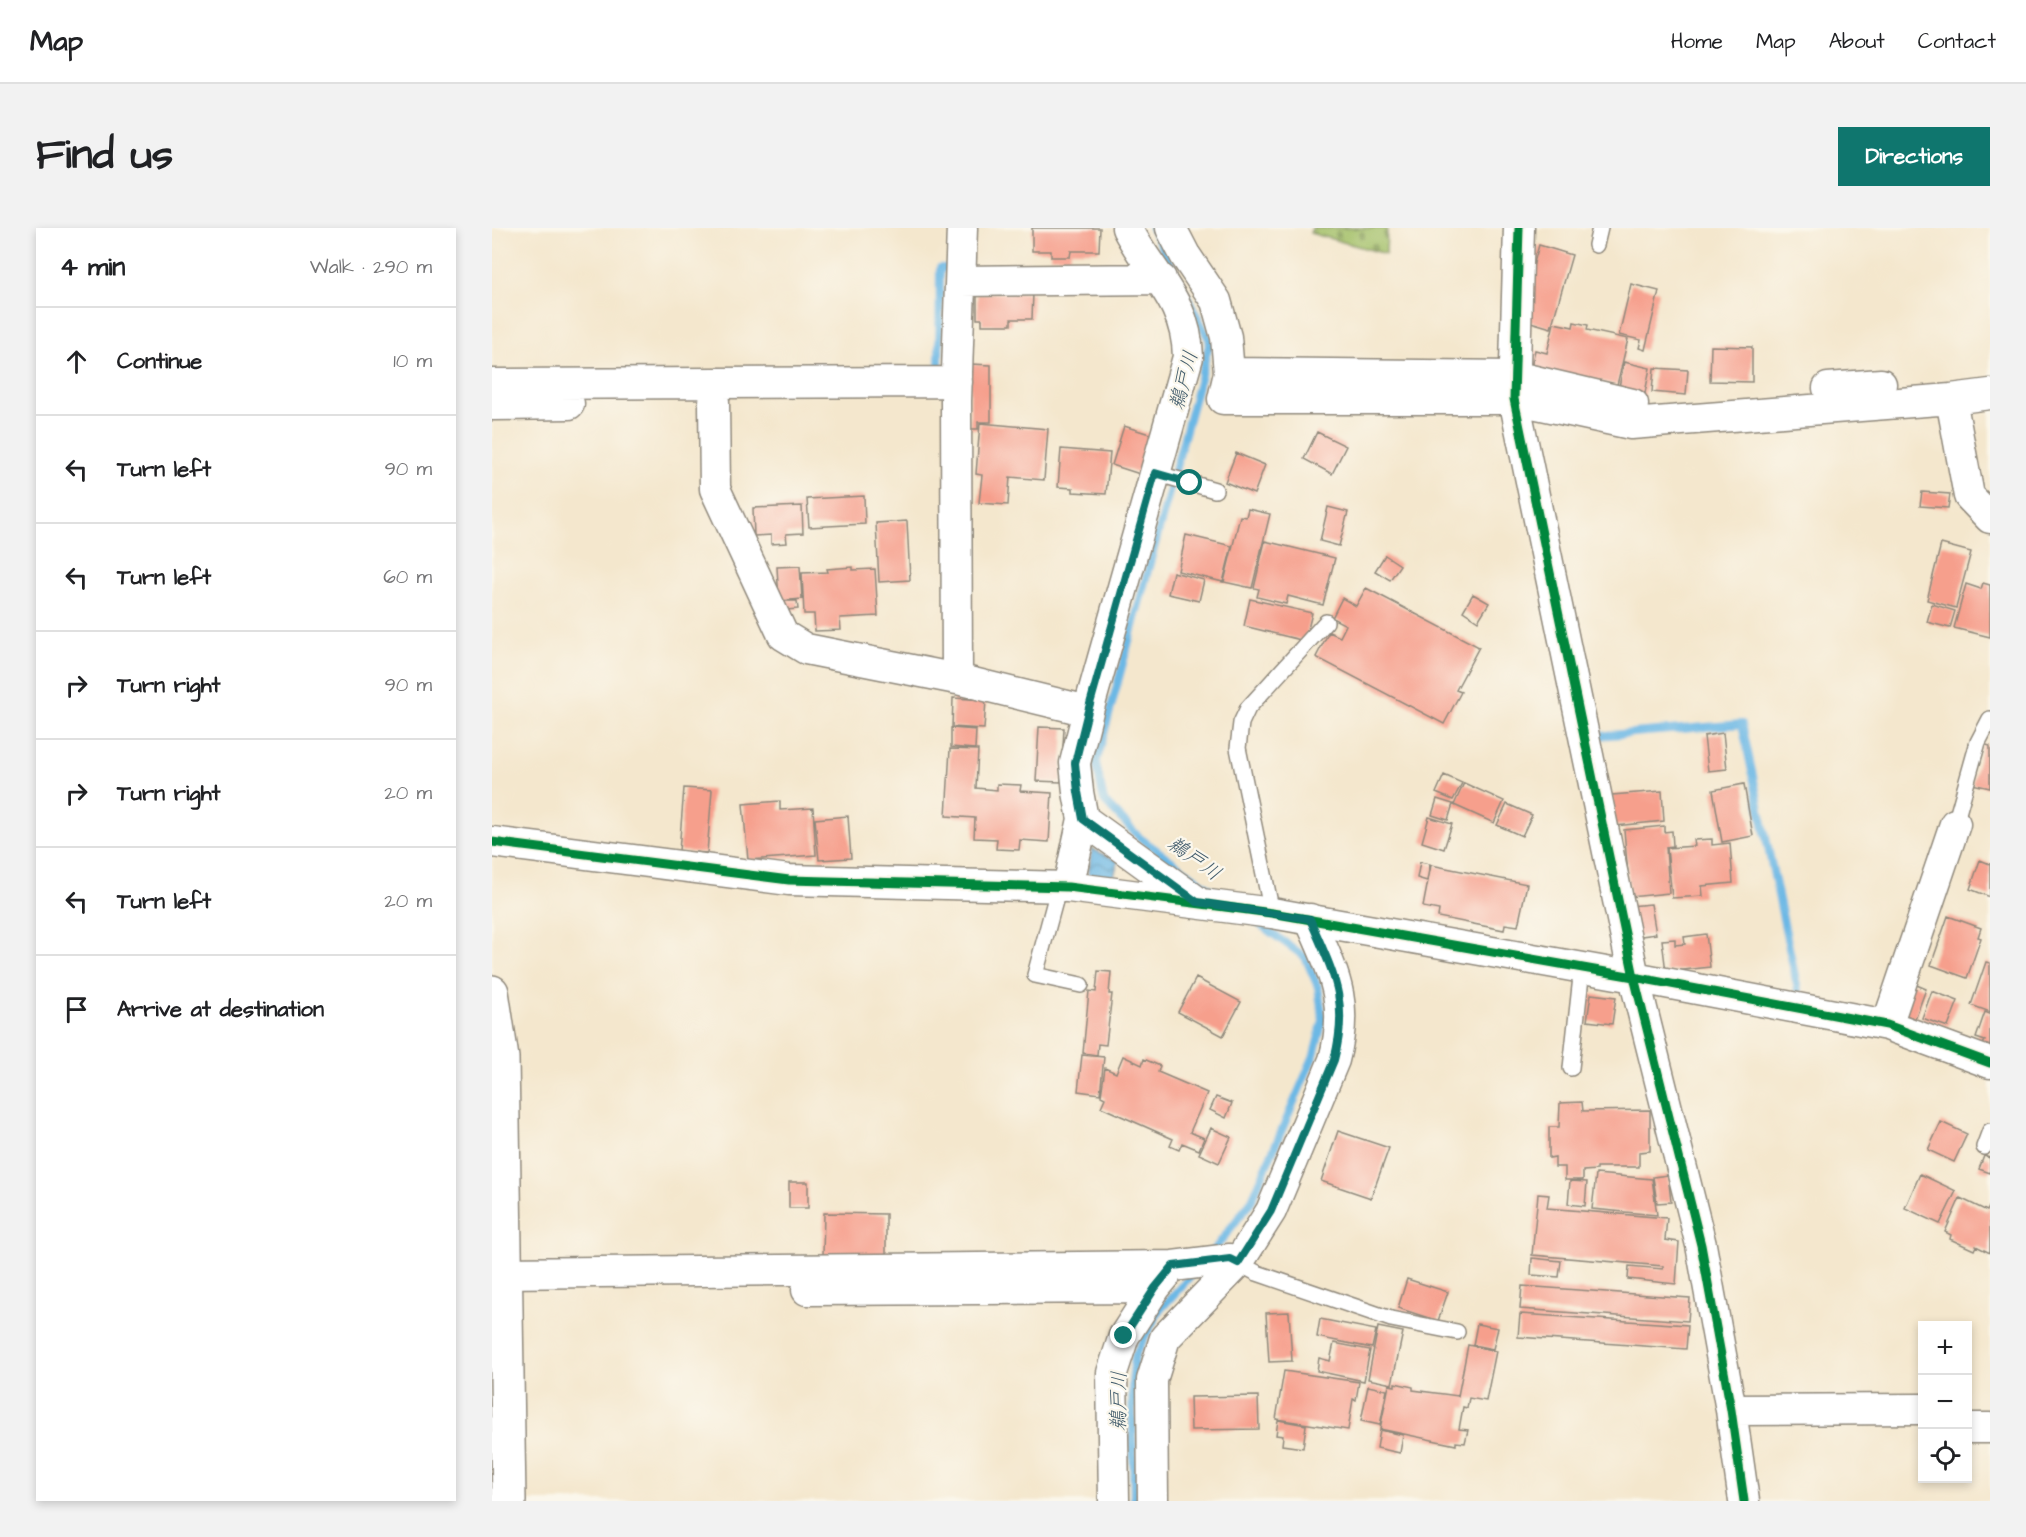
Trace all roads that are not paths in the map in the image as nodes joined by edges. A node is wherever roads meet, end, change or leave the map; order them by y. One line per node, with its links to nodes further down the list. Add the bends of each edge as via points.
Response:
1 (962, 228): 8 (street)
2 (1127, 228): 7 (street)
3 (1171, 228): 11 (street, via 1216,301 1226,337 1229,373)
4 (1519, 228): 11 (street)
5 (1600, 228): 6 (lane)
6 (1596, 245)
7 (1161, 279): 8 (street); 17 (street, via 1188,336 1188,357)
8 (962, 281): 12 (street)
9 (492, 384): 12 (street)
10 (1881, 384): 11 (street, via 1639,405)
11 (1514, 387): 14 (street, via 1631,424); 32 (street)
12 (957, 391): 15 (street); 21 (street)
13 (1990, 394): 14 (street)
14 (1951, 399): 19 (street, via 1969,496)
15 (714, 402): 16 (street); 21 (street, via 715,489 783,635 806,649)
16 (492, 405)
17 (1160, 474): 18 (lane); 22 (street)
18 (1215, 490)
19 (1990, 518)
20 (1326, 622): 29 (lane, via 1248,708 1241,723 1238,748)
21 (957, 679): 22 (street)
22 (1088, 711): 24 (street, via 1075,763)
23 (1990, 719): 25 (lane, via 1978,742)
24 (1083, 819): 27 (street); 28 (street)
25 (1955, 824): 35 (street)
26 (492, 842): 27 (street, via 789,880)
27 (1064, 886): 28 (street); 33 (lane, via 1035,975)
28 (1207, 903): 29 (street)
29 (1269, 912): 30 (street)
30 (1310, 919): 31 (street); 40 (street, via 1334,976 1341,1008 1340,1037 1271,1211)
31 (1582, 968): 32 (street); 37 (lane)
32 (1634, 977): 35 (street); 47 (street, via 1701,1245)
33 (1081, 985)
34 (492, 992): 42 (street, via 502,1059)
35 (1887, 1025): 36 (street)
36 (1990, 1063)
37 (1571, 1068)
38 (1990, 1131): 39 (lane)
39 (1984, 1147)
40 (1234, 1261): 41 (street); 43 (lane, via 1257,1273 1391,1319); 53 (street, via 1165,1338 1152,1380)
41 (1171, 1272): 42 (street); 52 (street, via 1124,1336 1112,1373)
42 (499, 1283): 51 (street)
43 (1457, 1332)
44 (1918, 1409): 47 (street)
45 (1972, 1409): 46 (street)
46 (1990, 1409)
47 (1732, 1420): 50 (street); 54 (street)
48 (1972, 1428): 49 (street)
49 (1990, 1428)
50 (1918, 1429)
51 (508, 1501)
52 (1114, 1501)
53 (1153, 1501)
54 (1744, 1501)

